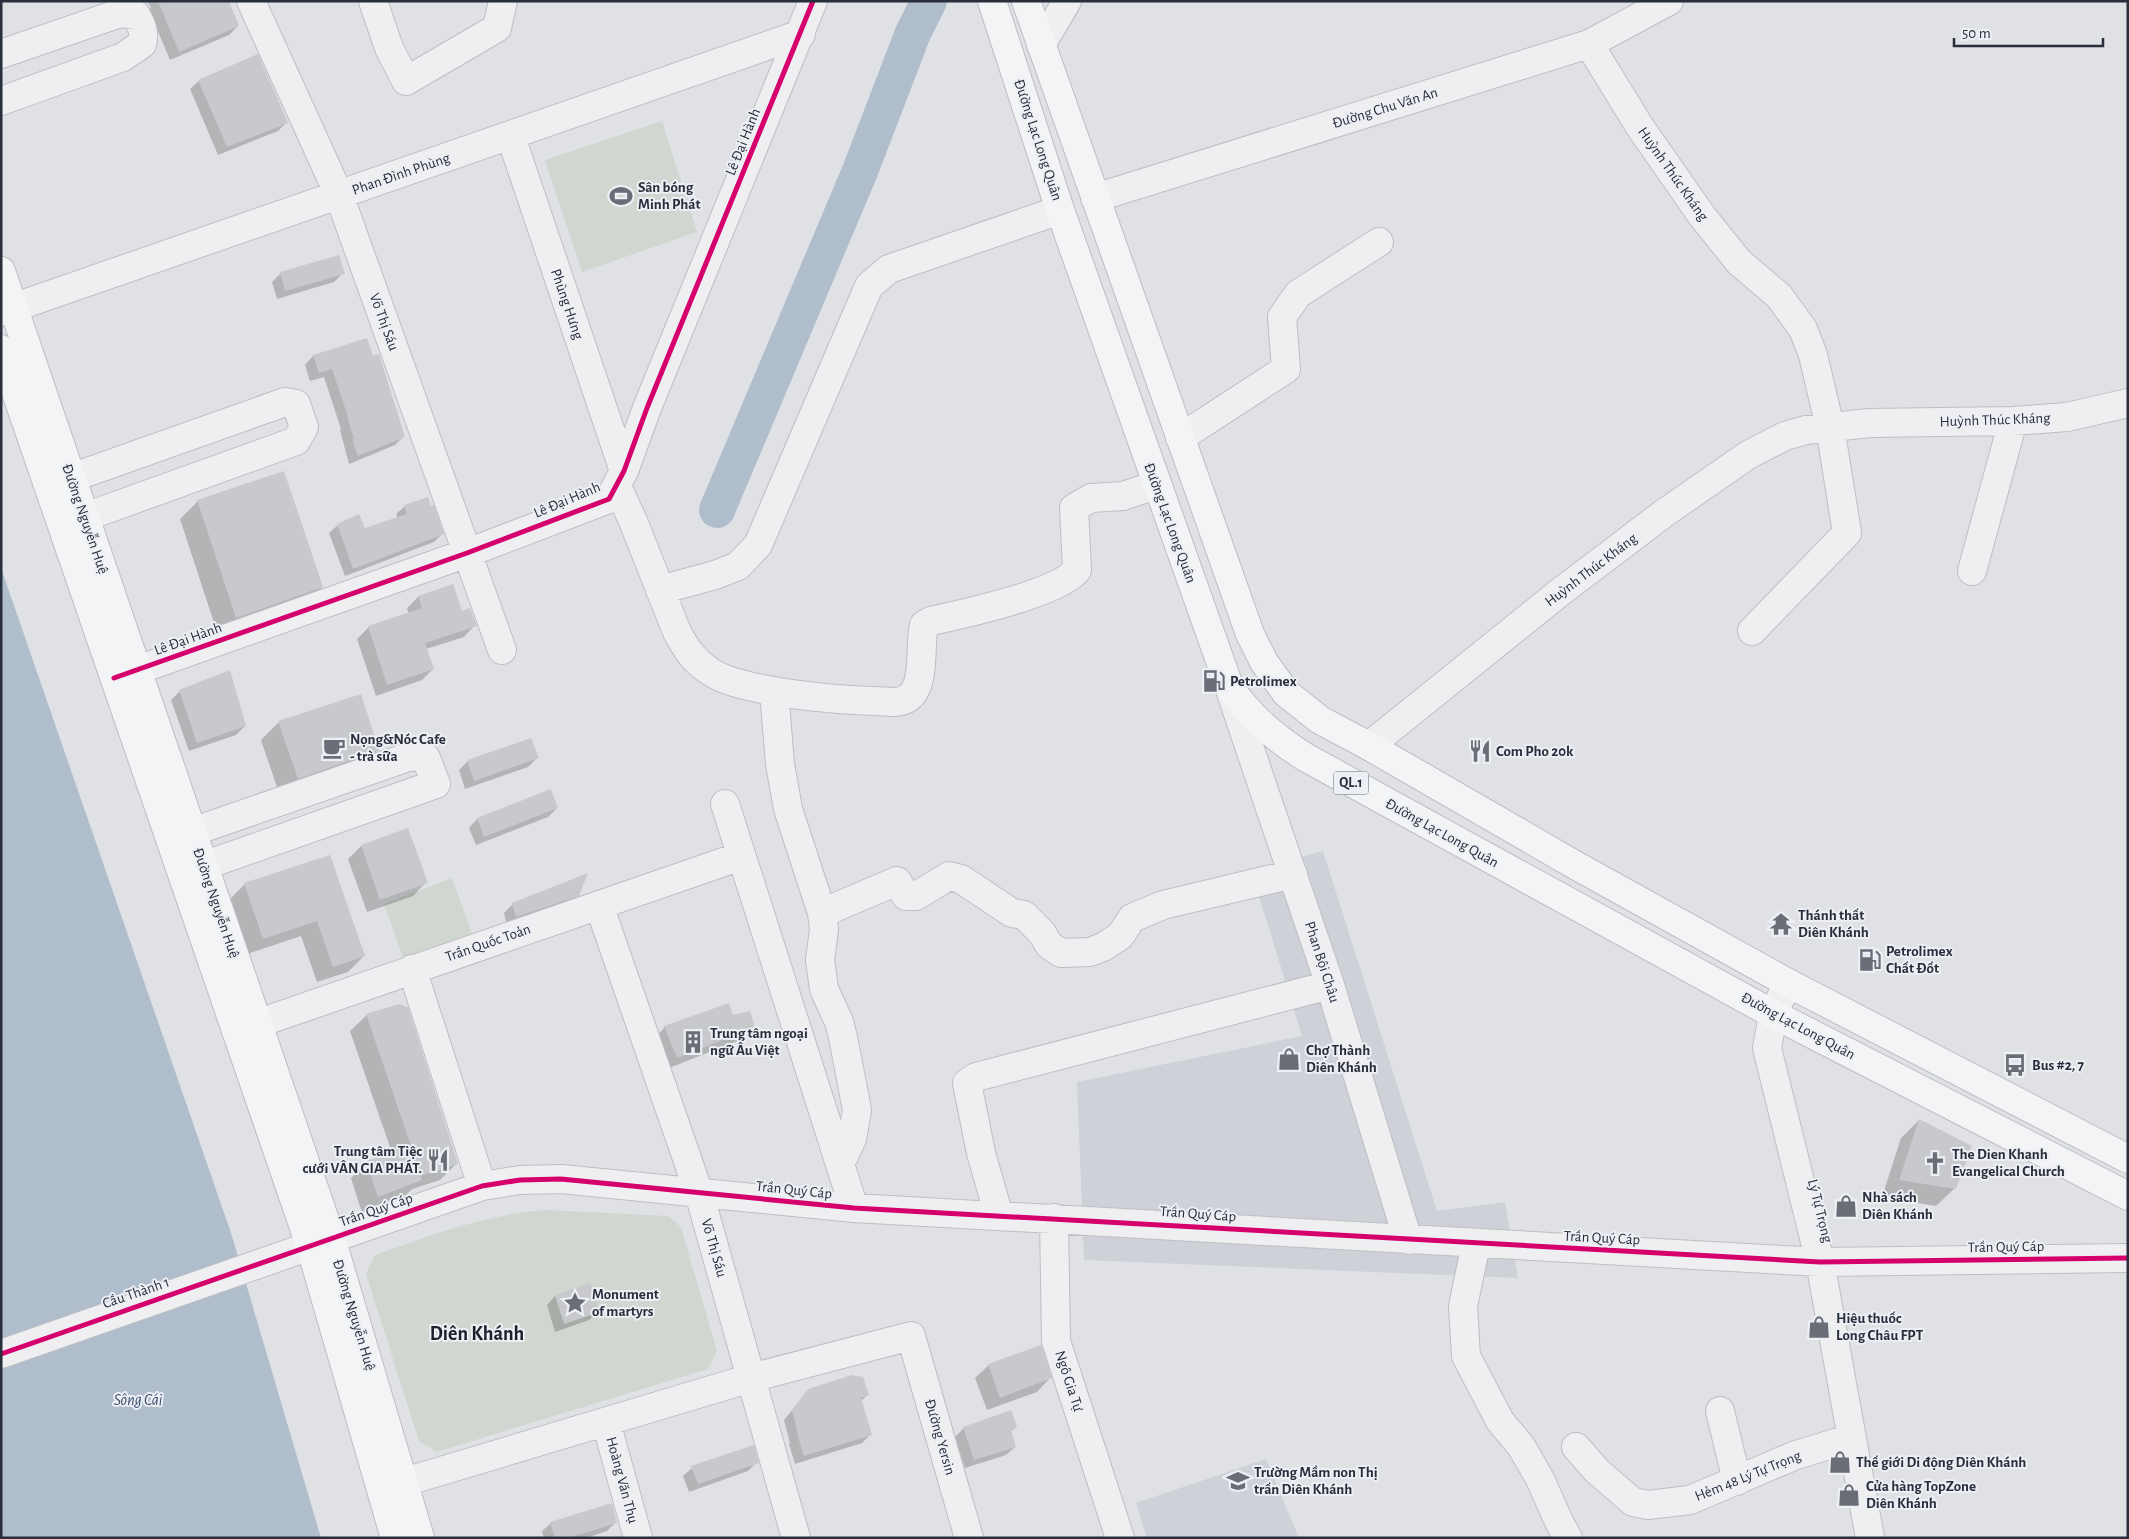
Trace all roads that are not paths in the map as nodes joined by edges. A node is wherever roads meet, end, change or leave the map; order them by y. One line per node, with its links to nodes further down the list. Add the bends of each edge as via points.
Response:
1 (250, 1): 15 (street, Võ Thị Sáu)
2 (373, 1): 3 (street, via 389,48 406,81 497,28)
3 (503, 1)
4 (813, 1): 9 (street, Lê Đại Hành)
5 (1026, 1): 11 (main road)
6 (1067, 1): 11 (street)
7 (1669, 1): 10 (street, Đường Chu Văn An)
8 (992, 2): 17 (main road, Đường Lạc Long Quân / QL.1)
9 (800, 34): 14 (street, Phan Đình Phùng); 27 (street, Lê Đại Hành)
10 (1589, 44): 16 (street, Đường Chu Văn An); 24 (street, Huỳnh Thúc Kháng, via 1640,127 1702,216 1739,262 1779,296 1803,329 1813,355)
11 (1041, 45): 16 (main road)
12 (1, 54): 13 (street, via 120,13 136,15 144,36 142,44 133,52)
13 (1, 101)
14 (511, 136): 15 (street, Phan Đình Phùng); 27 (street, Phùng Hưng)
15 (339, 195): 20 (street, Phan Đình Phùng); 30 (street, Võ Thị Sáu)
16 (1095, 198): 25 (main road)
17 (1060, 210): 28 (main road, Đường Lạc Long Quân / QL.1); 32 (street, via 889,269 869,286 758,545 738,566)
18 (1379, 242): 25 (street, via 1298,294 1282,317 1286,369)
19 (1, 271): 20 (main road, Đường Nguyễn Huệ)
20 (7, 310): 26 (main road, Đường Nguyễn Huệ)
21 (1, 349): 35 (main road, Đường Nguyễn Huệ)
22 (2128, 403): 23 (street, Huỳnh Thúc Kháng, via 2067,417)
23 (2013, 421): 24 (street, Huỳnh Thúc Kháng); 31 (street)
24 (1830, 426): 33 (street, Huỳnh Thúc Kháng, via 1848,533); 38 (street, Huỳnh Thúc Kháng, via 1785,436 1722,472 1558,594)
25 (1180, 438): 38 (main road, via 1250,634 1264,662 1286,693 1301,706)
26 (71, 478): 29 (main road, Đường Nguyễn Huệ); 29 (street, via 285,402 296,404 304,426 296,441)
27 (620, 479): 30 (street, Lê Đại Hành, via 609,499 601,503); 32 (street, Phùng Hưng)
28 (1156, 485): 36 (main road, Đường Lạc Long Quân / QL.1); 37 (street, Phùng Hưng, via 1123,496 1091,498 1074,508 1077,570 1072,577 1010,600 924,625 920,672 909,699 894,702)
29 (85, 518): 35 (main road, Đường Nguyễn Huệ)
30 (467, 553): 34 (street, Võ Thị Sáu); 35 (street, Lê Đại Hành)
31 (1972, 571)
32 (660, 590): 37 (street, Phùng Hưng, via 676,632 694,659 719,676)
33 (1752, 631)
34 (502, 650)
35 (126, 674): 40 (main road, Đường Nguyễn Huệ); 50 (main road, Đường Nguyễn Huệ)
36 (1229, 686): 43 (street, Phan Bội Châu); 49 (main road, Đường Lạc Long Quân / QL.1, via 1265,729 1305,757)
37 (774, 691): 45 (street, via 780,764 788,809)
38 (1369, 746): 47 (main road)
39 (725, 804): 41 (street)
40 (192, 832): 42 (main road, Đường Nguyễn Huệ); 42 (street, via 411,756 426,758 436,784)
41 (741, 856): 44 (street, Trần Quốc Toản); 51 (street)
42 (203, 866): 50 (main road, Đường Nguyễn Huệ)
43 (1294, 874): 45 (street, via 1163,905 1132,918 1120,936 1090,952 1061,953 1049,945 1024,915 1012,913 961,879 949,876 916,896 906,896 898,881); 48 (street, Phan Bội Châu)
44 (598, 905): 46 (street, Trần Quốc Toản); 54 (street, Võ Thị Sáu)
45 (822, 912): 51 (street, via 824,930 820,960 824,989 839,1022 857,1110 852,1139 844,1156)
46 (412, 969): 50 (street, Trần Quốc Toản); 53 (street)
47 (1788, 983): 49 (street, Lý Tự Trọng); 52 (main road)
48 (1330, 985): 57 (street, via 976,1077 966,1083); 59 (street, Phan Bội Châu)
49 (1773, 1014): 55 (main road, Đường Lạc Long Quân / QL.1); 64 (street, Lý Tự Trọng, via 1767,1048)
50 (247, 1027): 60 (main road, Đường Nguyễn Huệ)
51 (838, 1159): 56 (street)
52 (2128, 1160)
53 (482, 1186): 54 (street, Trần Quý Cáp, via 520,1180 561,1179); 60 (street, Trần Quý Cáp)
54 (699, 1193): 56 (street, Trần Quý Cáp); 66 (street, Võ Thị Sáu)
55 (2128, 1196)
56 (854, 1208): 57 (street, Trần Quý Cáp)
57 (999, 1216): 58 (street, Trần Quý Cáp)
58 (1054, 1218): 59 (street, Trần Quý Cáp); 78 (street, Ngô Gia Tự, via 1056,1341)
59 (1408, 1240): 61 (street, Trần Quý Cáp)
60 (320, 1242): 62 (street, Trần Quý Cáp); 72 (main road, Đường Nguyễn Huệ)
61 (1476, 1244): 64 (street, Trần Quý Cáp); 79 (street, via 1463,1306 1466,1356 1500,1421 1540,1479)
62 (279, 1256): 65 (street, Cầu Thành 1)
63 (2128, 1258): 64 (street, Trần Quý Cáp)
64 (1820, 1262): 69 (street, Lý Tự Trọng)
65 (1, 1354)
66 (751, 1378): 68 (street); 76 (street, Võ Thị Sáu); 77 (street, Đường Yersin, via 911,1336)
67 (1720, 1411): 71 (street)
68 (606, 1422): 72 (street); 75 (street, Hoàng Văn Thụ)
69 (1852, 1438): 71 (street, Hẻm 48 Lý Tự Trọng, via 1796,1456); 80 (street, Lý Tự Trọng)
70 (1576, 1447): 71 (street, Hẻm 48 Lý Tự Trọng, via 1597,1471 1633,1502 1648,1506 1690,1500)
71 (1737, 1481)
72 (392, 1485): 73 (main road, Đường Nguyễn Huệ); 74 (main road, Đường Nguyễn Huệ)
73 (395, 1538)
74 (420, 1538)
75 (638, 1538)
76 (796, 1538)
77 (969, 1538)
78 (1120, 1538)
79 (1568, 1538)
80 (1870, 1538)

